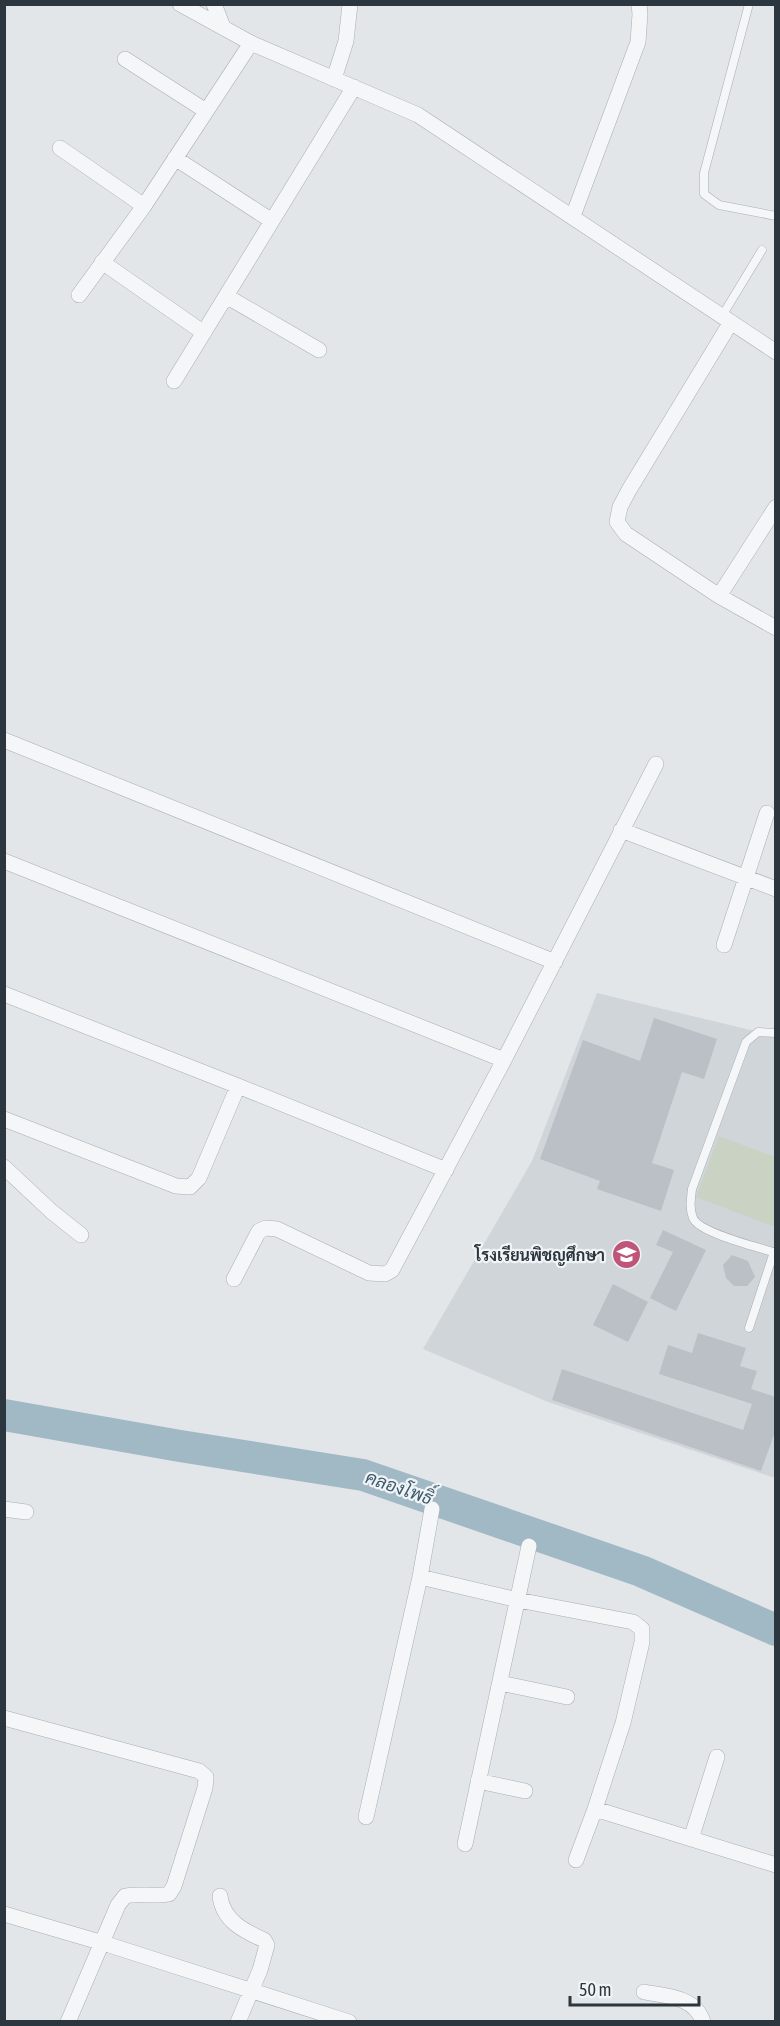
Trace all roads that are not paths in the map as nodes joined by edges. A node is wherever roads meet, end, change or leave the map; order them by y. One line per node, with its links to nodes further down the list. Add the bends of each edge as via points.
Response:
1 (180, 4): 6 (street)
2 (214, 4): 6 (street)
3 (350, 4): 9 (street, via 346,41)
4 (639, 4): 15 (street, via 638,42)
5 (749, 4): 16 (lane, via 704,173 704,194 719,205)
6 (223, 27): 7 (street)
7 (251, 43): 9 (street); 11 (street)
8 (125, 59): 11 (street)
9 (334, 79): 10 (street)
10 (354, 87): 15 (street, via 418,115); 17 (street)
11 (207, 111): 13 (street)
12 (60, 148): 14 (street)
13 (176, 158): 14 (street); 17 (street)
14 (144, 206): 19 (street)
15 (573, 216): 22 (street)
16 (776, 216)
17 (272, 221): 21 (street)
18 (762, 250): 22 (lane)
19 (102, 262): 20 (street); 23 (street)
20 (79, 295)
21 (226, 296): 23 (street); 24 (street)
22 (726, 319): 25 (street); 28 (street, via 629,490 618,522 626,534)
23 (204, 333): 26 (street)
24 (319, 350)
25 (776, 352)
26 (174, 381)
27 (776, 507): 28 (street)
28 (719, 596): 29 (street)
29 (776, 628)
30 (4, 740): 38 (street)
31 (656, 764): 33 (street)
32 (766, 813): 35 (street)
33 (621, 830): 35 (street); 38 (street)
34 (4, 861): 41 (street)
35 (745, 879): 36 (street); 37 (street)
36 (776, 889)
37 (724, 945)
38 (555, 962): 41 (street)
39 (4, 994): 42 (street)
40 (776, 1033): 47 (lane, via 758,1032 747,1042 692,1189 690,1205 693,1220 706,1229)
41 (504, 1060): 45 (street)
42 (238, 1086): 43 (street, via 199,1178 190,1187 176,1186); 45 (street)
43 (4, 1119)
44 (4, 1167): 46 (street)
45 (446, 1170): 49 (street, via 392,1270 385,1274 369,1273 277,1229 266,1228 259,1231)
46 (81, 1235)
47 (775, 1253): 48 (lane)
48 (772, 1270): 50 (lane)
49 (234, 1279)
50 (749, 1328)
51 (4, 1509): 53 (street)
52 (432, 1509): 55 (street)
53 (26, 1512)
54 (529, 1546): 56 (street)
55 (420, 1577): 56 (street); 64 (street)
56 (518, 1600): 57 (street); 63 (street, via 633,1622 642,1629 623,1723)
57 (500, 1683): 58 (street); 61 (street)
58 (567, 1697)
59 (4, 1718): 71 (street, via 199,1771 206,1777 174,1886 169,1894 160,1896 125,1896)
60 (717, 1757): 65 (street)
61 (478, 1781): 62 (street); 66 (street)
62 (525, 1791)
63 (595, 1809): 65 (street); 67 (street)
64 (366, 1817)
65 (691, 1839): 68 (street)
66 (465, 1844)
67 (576, 1860)
68 (776, 1865)
69 (220, 1896): 72 (street, via 222,1908 234,1924 267,1945)
70 (4, 1914): 71 (street)
71 (103, 1943): 72 (street); 74 (street)
72 (252, 1990): 75 (street); 76 (street)
73 (644, 1992): 77 (street, via 679,1998 692,2005)
74 (68, 2022)
75 (238, 2022)
76 (349, 2022)
77 (703, 2022)

